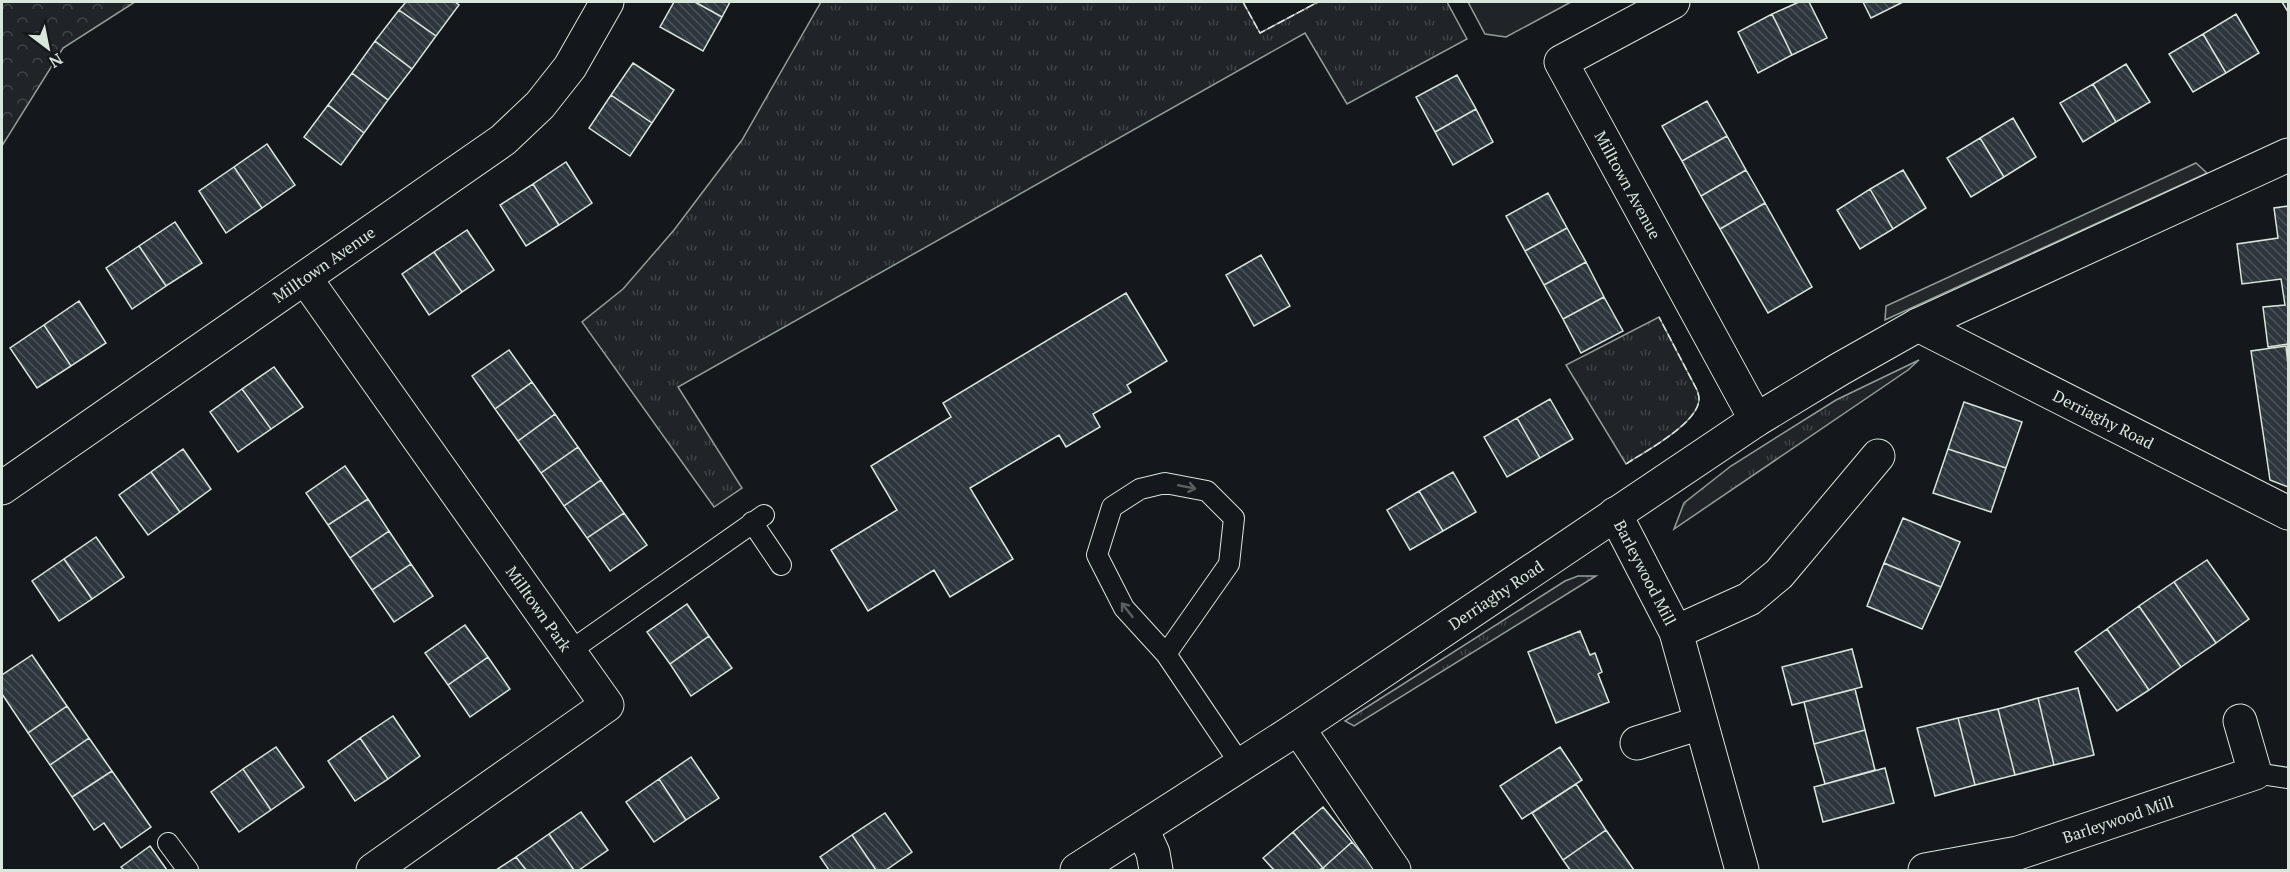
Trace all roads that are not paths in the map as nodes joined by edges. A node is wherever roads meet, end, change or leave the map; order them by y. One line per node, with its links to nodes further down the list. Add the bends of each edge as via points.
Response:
1 (607, 2): 4 (street, Milltown Avenue, via 570,67 540,105 503,141)
2 (1673, 2): 6 (street, Milltown Avenue, via 1561,62)
3 (2289, 155): 5 (street, Derriaghy Road)
4 (305, 278): 8 (street, Milltown Avenue); 13 (street, Milltown Park)
5 (1918, 325): 6 (street, Derriaghy Road); 10 (street, Derriaghy Road)
6 (1756, 420): 9 (street, Derriaghy Road)
7 (1878, 456): 12 (street, Barleywood Mill, via 1779,574 1749,599)
8 (2, 488)
9 (1615, 513): 12 (street, Barleywood Mill); 17 (street, Derriaghy Road)
10 (2289, 513)
11 (781, 565): 13 (lane, via 758,519)
12 (1676, 632): 16 (street, Barleywood Mill)
13 (570, 651): 25 (street, Milltown Park, via 607,705)
14 (1166, 654): 14 (lane, one-way to 14, via 1124,608 1097,555 1112,507 1140,489 1165,483 1207,491 1234,518 1229,564); 19 (lane)
15 (2240, 721): 20 (street)
16 (1700, 723): 18 (street); 29 (street, Barleywood Mill)
17 (1298, 728): 19 (street, Derriaghy Road); 28 (street)
18 (1637, 743)
19 (1241, 765): 22 (street, Derriaghy Road)
20 (2255, 773): 21 (lane); 30 (street, Barleywood Mill, via 2018,853)
21 (2289, 777)
22 (1142, 829): 26 (street, Derriaghy Road); 27 (street)
23 (168, 843): 24 (lane)
24 (188, 870)
25 (373, 870)
26 (1077, 870)
27 (1156, 870)
28 (1394, 870)
29 (1743, 870)
30 (1925, 870)

